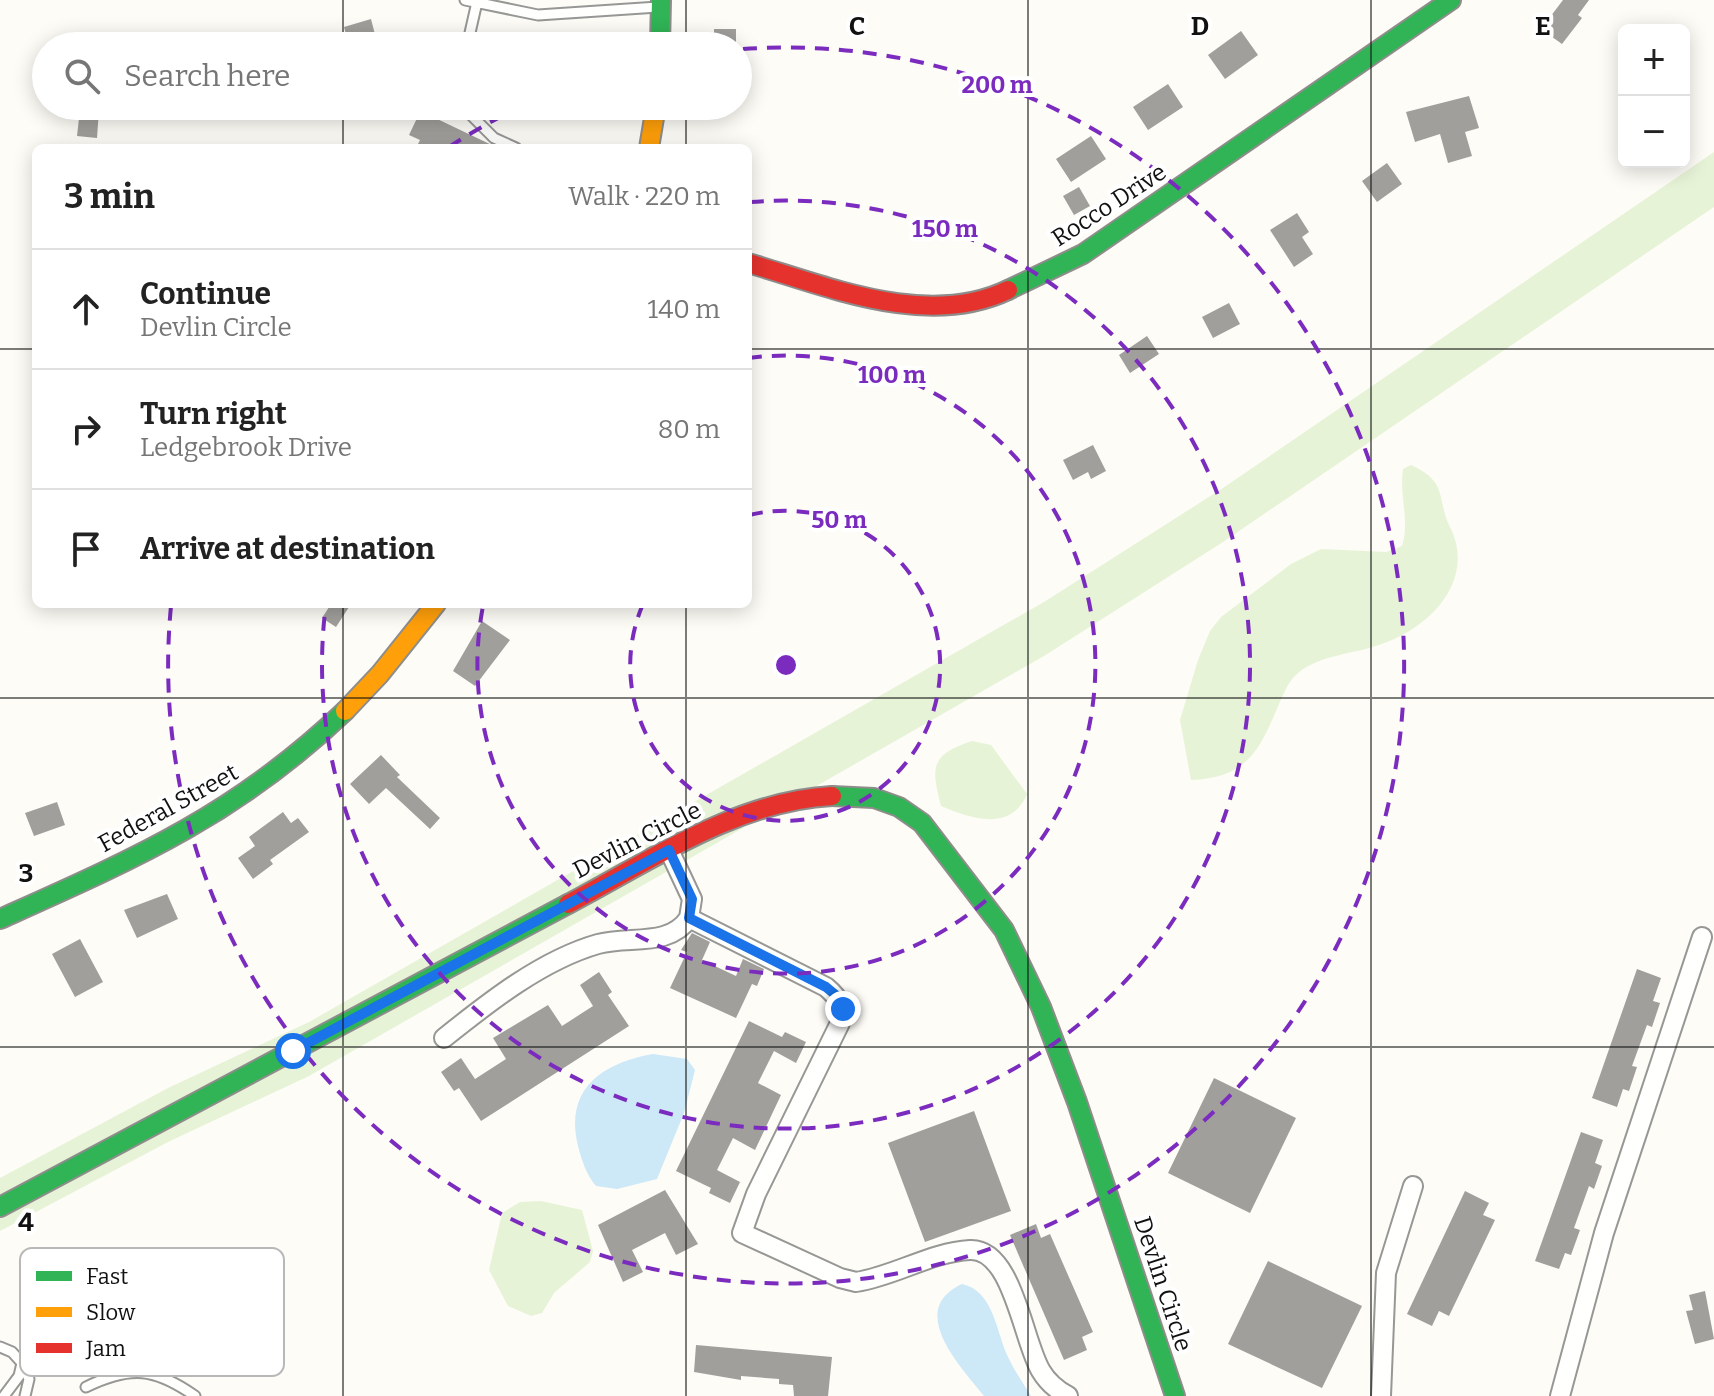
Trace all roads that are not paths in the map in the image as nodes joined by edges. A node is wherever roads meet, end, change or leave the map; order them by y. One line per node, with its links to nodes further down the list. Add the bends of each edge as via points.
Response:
1 (465, 0): 3 (lane)
2 (1451, 0): 11 (street, Rocco Drive, via 1083,254 994,297 938,305 879,301)
3 (477, 2): 4 (lane, via 538,15); 5 (lane)
4 (661, 3): 6 (street)
5 (470, 32)
6 (660, 32)
7 (476, 120): 9 (lane)
8 (654, 120): 10 (street)
9 (507, 144)
10 (650, 144)
11 (752, 264)
12 (433, 608): 15 (street, Federal Street, via 331,727 256,788 170,841)
13 (669, 850): 14 (street, via 692,899); 19 (street, Devlin Circle); 31 (street, Devlin Circle, via 743,816 816,797 877,798 908,810 922,823 1004,930 1041,1007)
14 (689, 918): 17 (street, via 666,937 608,941 560,959); 30 (street, via 826,987 843,1009 742,1233 856,1282 959,1251 985,1252 1006,1281 1039,1368)
15 (0, 919)
16 (1702, 937): 33 (street, via 1604,1233)
17 (444, 1038)
18 (1413, 1186): 32 (street, via 1386,1273)
19 (0, 1207)
20 (0, 1347): 21 (lane)
21 (20, 1362)
22 (20, 1372): 27 (lane)
23 (28, 1376): 28 (lane)
24 (115, 1376): 26 (lane)
25 (161, 1376): 29 (lane)
26 (86, 1387)
27 (4, 1396)
28 (25, 1396)
29 (195, 1396)
30 (1068, 1396)
31 (1175, 1396)
32 (1381, 1396)
33 (1560, 1396)

